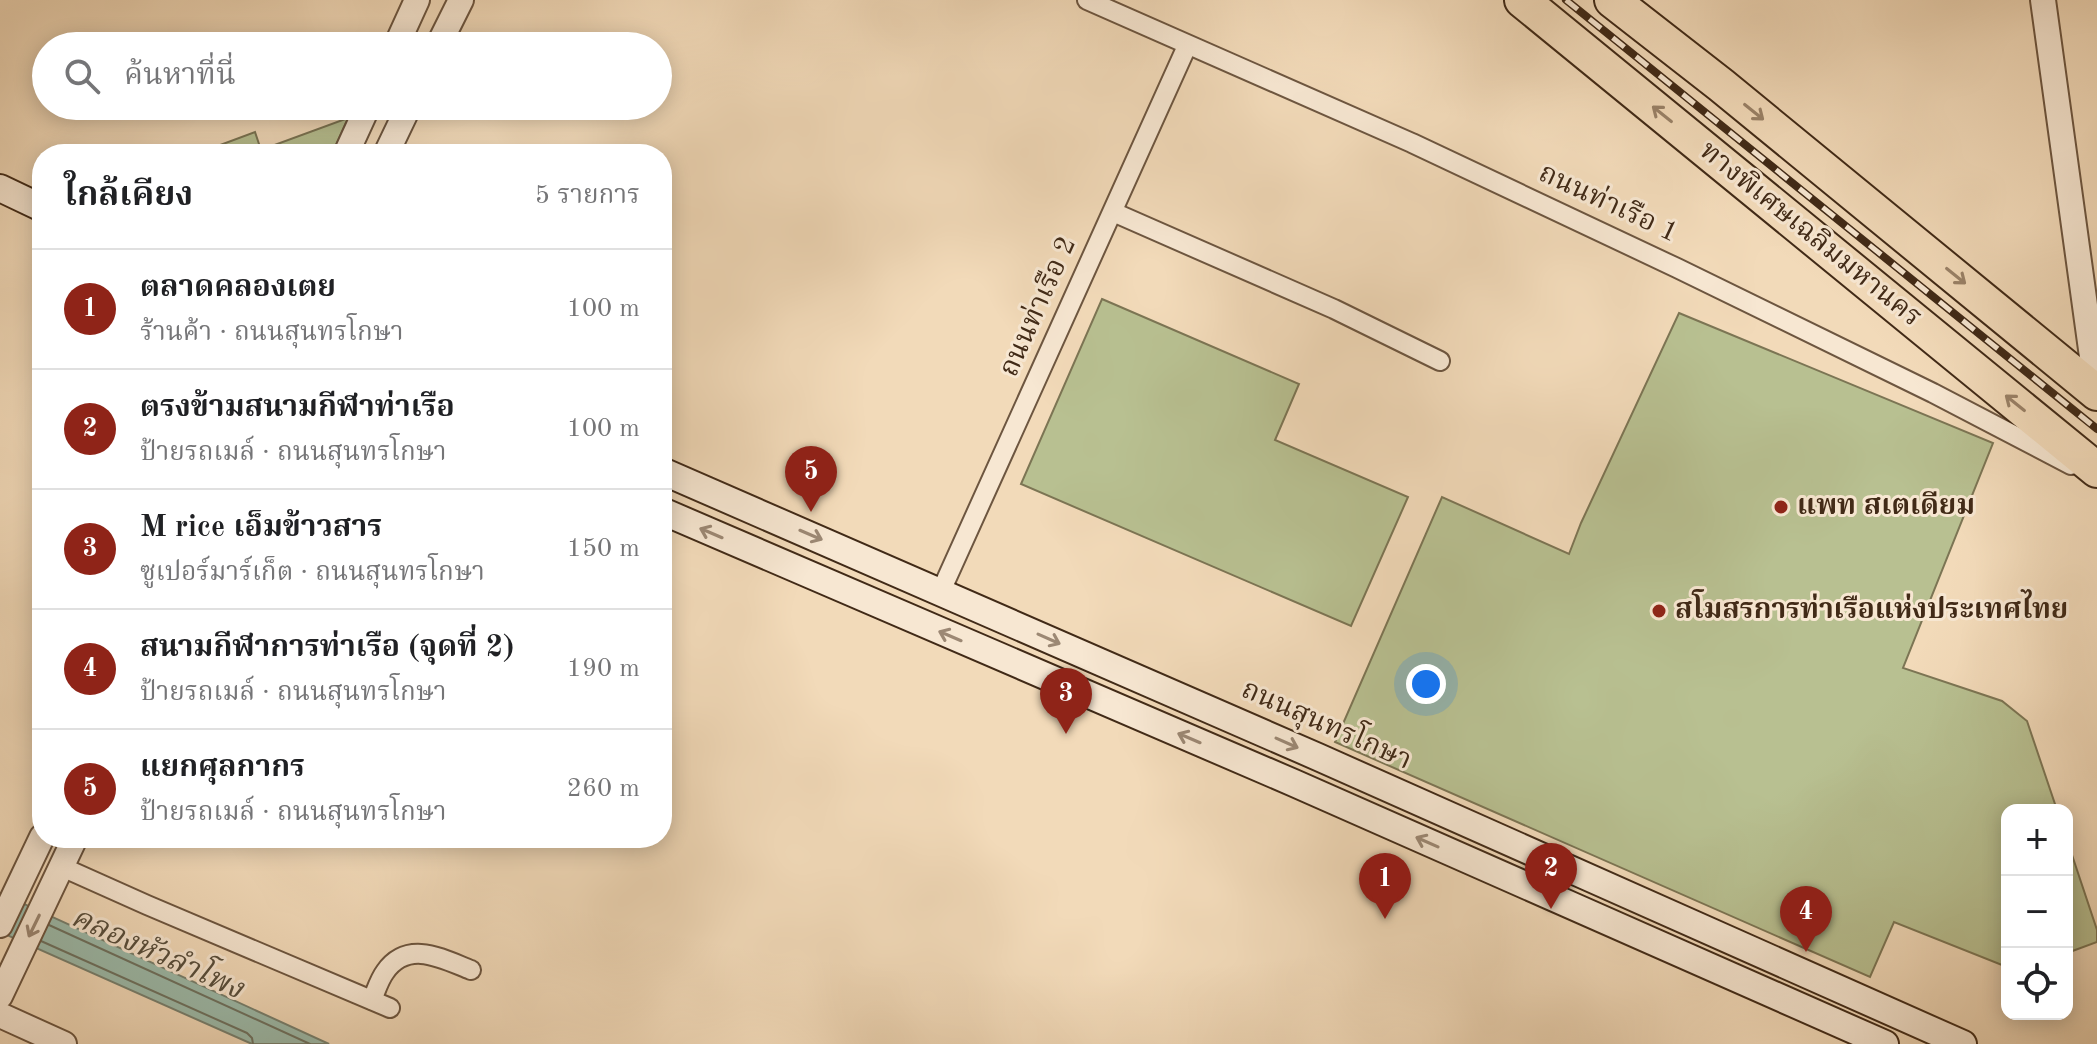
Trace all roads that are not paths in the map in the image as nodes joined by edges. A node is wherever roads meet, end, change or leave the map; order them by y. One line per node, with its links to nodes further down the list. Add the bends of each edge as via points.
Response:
1 (417, 0): 7 (street)
2 (461, 0): 8 (street)
3 (1087, 0): 9 (street, ถนนท่าเรือ 1)
4 (1522, 0): 21 (highway, ทางพิเศษเฉลิมมหานคร, one-way to 4)
5 (2043, 0): 20 (street)
6 (1618, 4): 20 (highway, one-way to 20)
7 (402, 32)
8 (445, 32)
9 (1187, 46): 18 (street, ถนนท่าเรือ 2); 23 (street, ถนนท่าเรือ 1, via 1412,143 1663,261)
10 (362, 120): 12 (street)
11 (402, 120): 13 (street)
12 (351, 144)
13 (391, 144)
14 (0, 175): 16 (main road)
15 (0, 188): 17 (main road)
16 (32, 189)
17 (32, 203)
18 (1113, 212): 19 (street); 25 (street, ถนนท่าเรือ 2)
19 (1440, 361)
20 (2096, 381)
21 (2097, 470)
22 (672, 475): 25 (main road, ถนนสุนทรโกษา, one-way to 25)
23 (2097, 479)
24 (672, 515): 28 (main road, one-way to 24)
25 (941, 591): 39 (main road, ถนนสุนทรโกษา, one-way to 39)
26 (37, 848): 30 (street)
27 (71, 848): 29 (street)
28 (1464, 859): 37 (main road); 38 (main road, via 1583,893)
29 (62, 867): 32 (street, one-way to 32); 33 (street)
30 (0, 925)
31 (471, 970): 33 (street, via 430,954 405,956 385,972)
32 (0, 996)
33 (372, 1000): 34 (street)
34 (390, 1008)
35 (0, 1015): 36 (street)
36 (64, 1044)
37 (1885, 1044)
38 (1922, 1044)
39 (1963, 1044)

